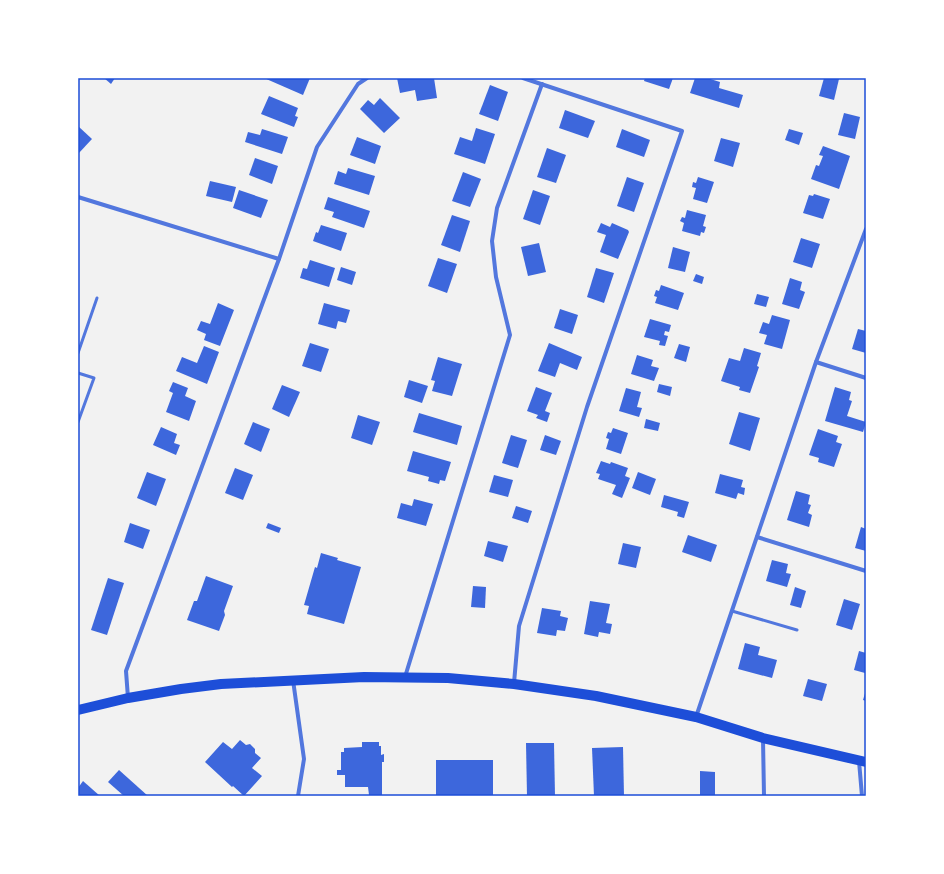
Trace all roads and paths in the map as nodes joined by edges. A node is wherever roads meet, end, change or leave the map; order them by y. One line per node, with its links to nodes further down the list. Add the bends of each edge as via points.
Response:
1 (367, 78): 6 (street, via 358,84 317,147)
2 (523, 78): 3 (street)
3 (542, 84): 17 (street, via 497,208 492,241 496,277 510,335); 19 (street, via 682,131 587,407 519,626)
4 (78, 197): 6 (street)
5 (866, 229): 9 (street)
6 (279, 259): 20 (street, via 126,671)
7 (97, 298): 8 (lane)
8 (78, 353)
9 (816, 362): 11 (street); 13 (street)
10 (78, 373): 12 (lane, via 94,378)
11 (866, 378)
12 (78, 422)
13 (757, 537): 14 (street); 15 (street)
14 (866, 571)
15 (732, 611): 16 (lane); 22 (street)
16 (797, 630)
17 (405, 677): 18 (main road); 19 (main road)
18 (293, 680): 20 (main road, via 221,684); 25 (street, via 304,759)
19 (514, 684): 22 (main road, via 596,696)
20 (128, 698): 21 (main road)
21 (78, 710)
22 (696, 717): 23 (main road)
23 (763, 738): 24 (main road); 26 (street)
24 (862, 761): 27 (street)
25 (298, 796)
26 (764, 796)
27 (862, 796)

